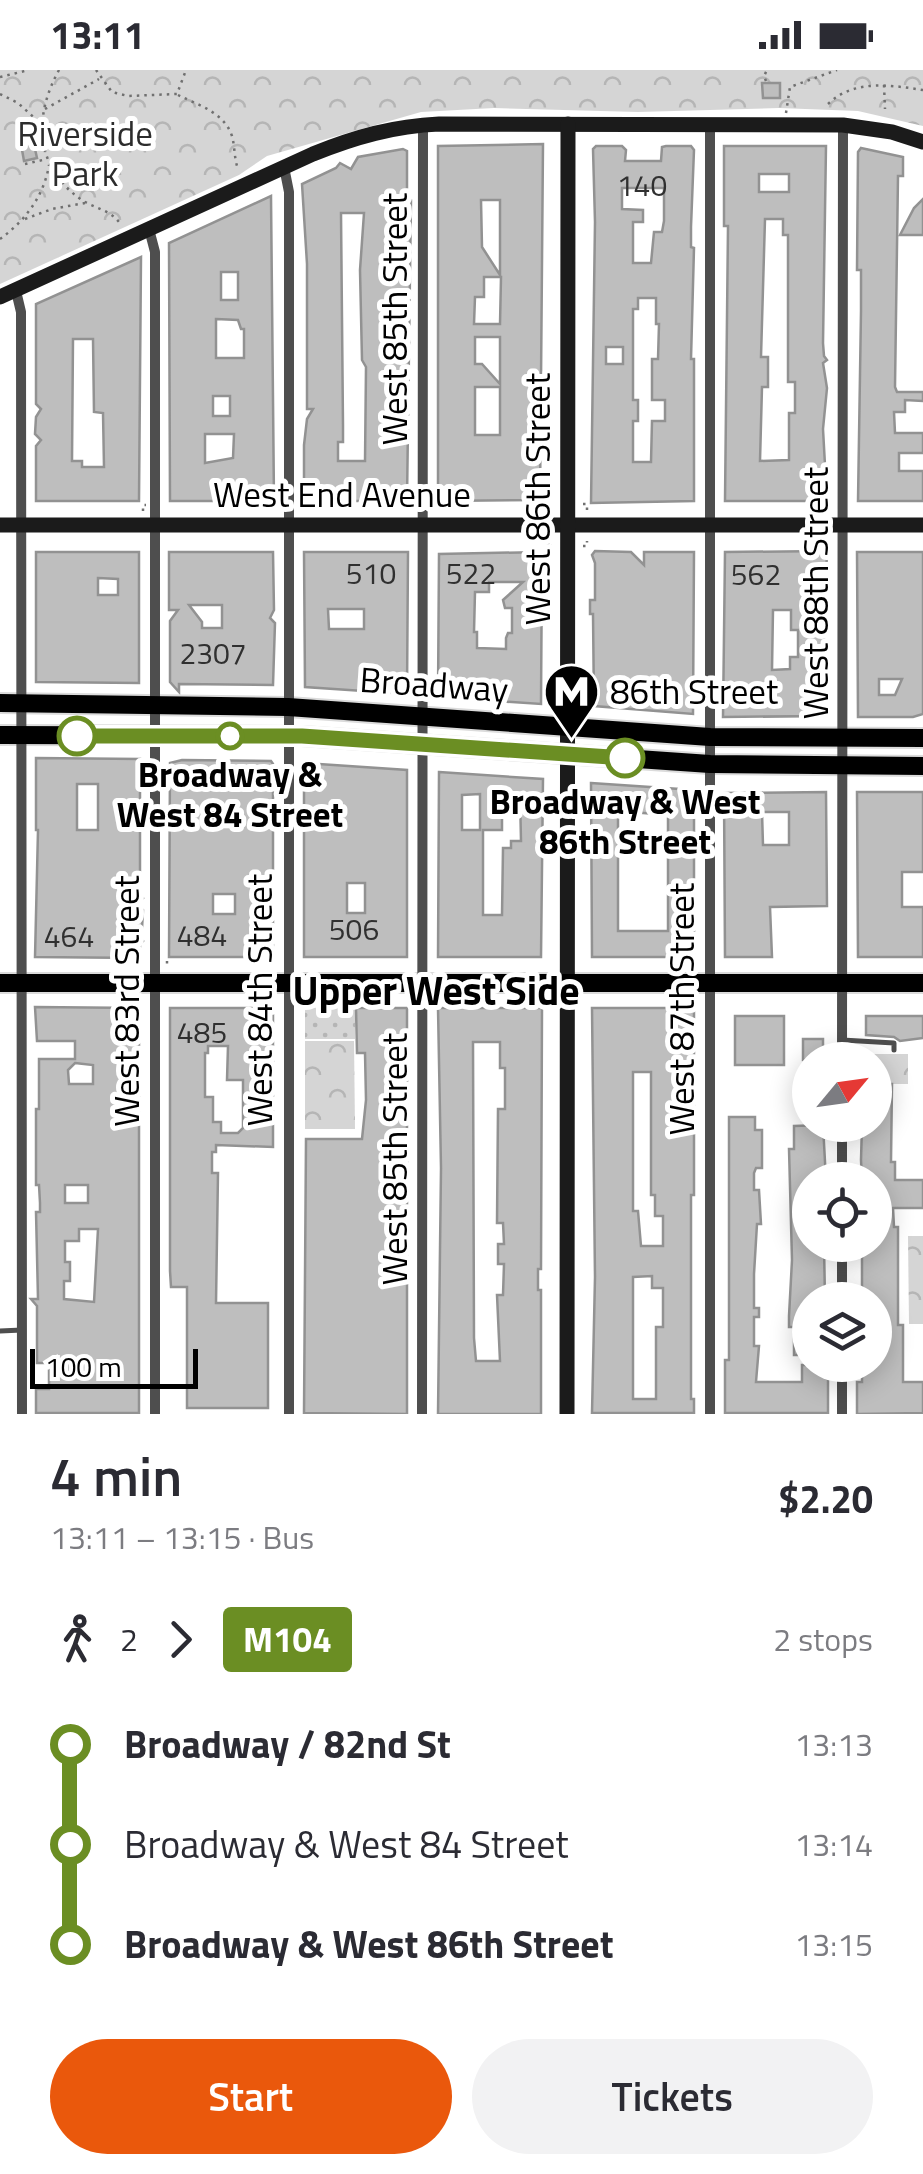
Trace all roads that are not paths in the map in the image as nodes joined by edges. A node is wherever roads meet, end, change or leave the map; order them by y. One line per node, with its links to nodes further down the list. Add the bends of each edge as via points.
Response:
1 (568, 124): 2 (main road); 3 (main road); 14 (main road, West 86th Street)
2 (710, 124): 4 (main road); 15 (street, West 87th Street)
3 (423, 125): 6 (main road, via 364,134); 13 (street, West 85th Street)
4 (843, 125): 5 (main road); 16 (street, West 88th Street)
5 (923, 142)
6 (284, 167): 7 (main road); 12 (street, West 84th Street)
7 (149, 229): 8 (main road); 11 (street, West 83rd Street, via 155,252)
8 (8, 294): 10 (street, via 21,312)
9 (0, 525): 10 (main road, West End Avenue)
10 (21, 525): 11 (main road, West End Avenue); 19 (street)
11 (155, 525): 12 (main road, West End Avenue); 20 (street, West 83rd Street)
12 (289, 525): 13 (main road, West End Avenue); 21 (street, West 84th Street)
13 (422, 525): 14 (main road, West End Avenue); 22 (street, West 85th Street)
14 (568, 525): 15 (main road, West End Avenue); 23 (main road, West 86th Street)
15 (710, 525): 16 (main road, West End Avenue); 28 (street, West 87th Street)
16 (843, 525): 17 (main road, West End Avenue); 29 (street, West 88th Street)
17 (923, 525)
18 (0, 703): 19 (main road, Broadway)
19 (22, 704): 20 (main road, Broadway); 25 (street)
20 (154, 704): 21 (main road, Broadway); 26 (street, West 83rd Street)
21 (288, 707): 22 (main road, Broadway); 27 (street, West 84th Street)
22 (422, 716): 23 (main road, Broadway); 31 (street, West 85th Street)
23 (568, 726): 28 (main road, Broadway); 32 (main road, West 86th Street)
24 (0, 735): 25 (main road, Broadway)
25 (22, 735): 26 (main road, Broadway); 37 (street)
26 (154, 736): 27 (main road, Broadway); 38 (street, West 83rd Street)
27 (288, 736): 31 (main road, Broadway); 39 (street, West 84th Street)
28 (710, 737): 29 (main road, Broadway); 33 (street, West 87th Street)
29 (843, 738): 30 (main road, Broadway); 34 (street, West 88th Street)
30 (923, 738)
31 (422, 744): 32 (main road, Broadway); 40 (street, West 85th Street)
32 (568, 754): 33 (main road, Broadway); 41 (main road, West 86th Street)
33 (710, 764): 34 (main road, Broadway); 42 (street, West 87th Street)
34 (843, 765): 35 (main road, Broadway); 43 (street, West 88th Street)
35 (923, 766)
36 (0, 983): 37 (main road)
37 (22, 983): 38 (main road); 48 (street)
38 (154, 983): 39 (main road); 51 (street, West 83rd Street)
39 (288, 983): 40 (main road); 52 (street, West 84th Street)
40 (422, 983): 41 (main road); 53 (street, West 85th Street)
41 (567, 983): 42 (main road); 54 (main road, West 86th Street)
42 (710, 983): 43 (main road); 55 (street, West 87th Street)
43 (842, 983): 44 (main road); 45 (street, West 88th Street)
44 (923, 983)
45 (842, 1040): 46 (lane, via 894,1042)
46 (894, 1050)
47 (0, 1330): 48 (lane)
48 (22, 1330): 50 (street)
49 (842, 1382): 56 (street)
50 (22, 1414)
51 (155, 1414)
52 (289, 1414)
53 (422, 1414)
54 (568, 1414)
55 (710, 1414)
56 (842, 1414)

